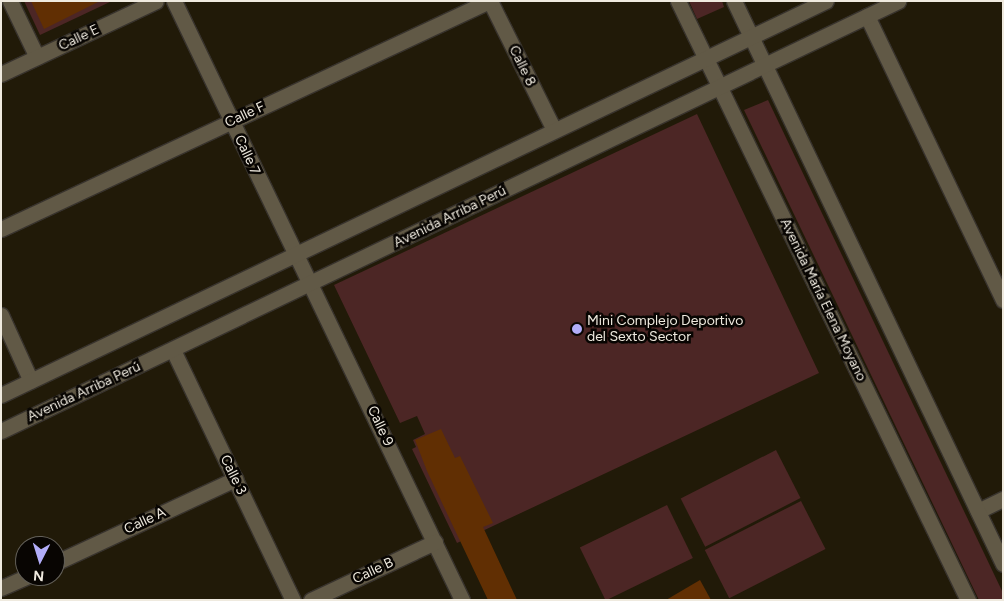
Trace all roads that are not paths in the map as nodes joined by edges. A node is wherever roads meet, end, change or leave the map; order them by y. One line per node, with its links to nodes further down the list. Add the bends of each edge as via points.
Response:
1 (10, 1): 11 (street)
2 (156, 1): 11 (street, Calle E)
3 (174, 1): 16 (street, Calle 7)
4 (490, 1): 16 (street, Calle F); 17 (street, Calle 8)
5 (678, 1): 12 (street, Avenida María Elena Moyano)
6 (734, 1): 10 (street)
7 (826, 1): 10 (street)
8 (898, 1): 9 (street, Avenida Arriba Perú)
9 (867, 16): 13 (street, Avenida Arriba Perú); 21 (street)
10 (751, 36): 12 (street); 13 (street)
11 (37, 57): 14 (street, Calle E)
12 (705, 57): 15 (street, Avenida María Elena Moyano); 17 (street)
13 (764, 66): 15 (street, Avenida Arriba Perú); 29 (street)
14 (1, 74)
15 (720, 87): 20 (street, Avenida Arriba Perú); 38 (street, Avenida María Elena Moyano)
16 (231, 122): 18 (street, Calle F); 19 (street, Calle 7)
17 (554, 130): 19 (street)
18 (1, 230)
19 (294, 255): 20 (street, Calle 9); 24 (street)
20 (313, 284): 23 (street, Avenida Arriba Perú); 30 (street, Calle 9)
21 (1003, 300)
22 (1, 315): 24 (street)
23 (174, 350): 26 (street, Avenida Arriba Perú); 27 (street, Calle 3)
24 (31, 380): 25 (street)
25 (1, 395)
26 (1, 431)
27 (235, 479): 31 (street, Calle A); 35 (street, Calle 3)
28 (1003, 499): 29 (street)
29 (978, 511): 32 (street)
30 (435, 542): 36 (street, Calle B); 37 (street, Calle 9)
31 (65, 558)
32 (1003, 564)
33 (15, 582): 34 (street)
34 (1, 588)
35 (293, 600)
36 (311, 600)
37 (462, 600)
38 (968, 600)

